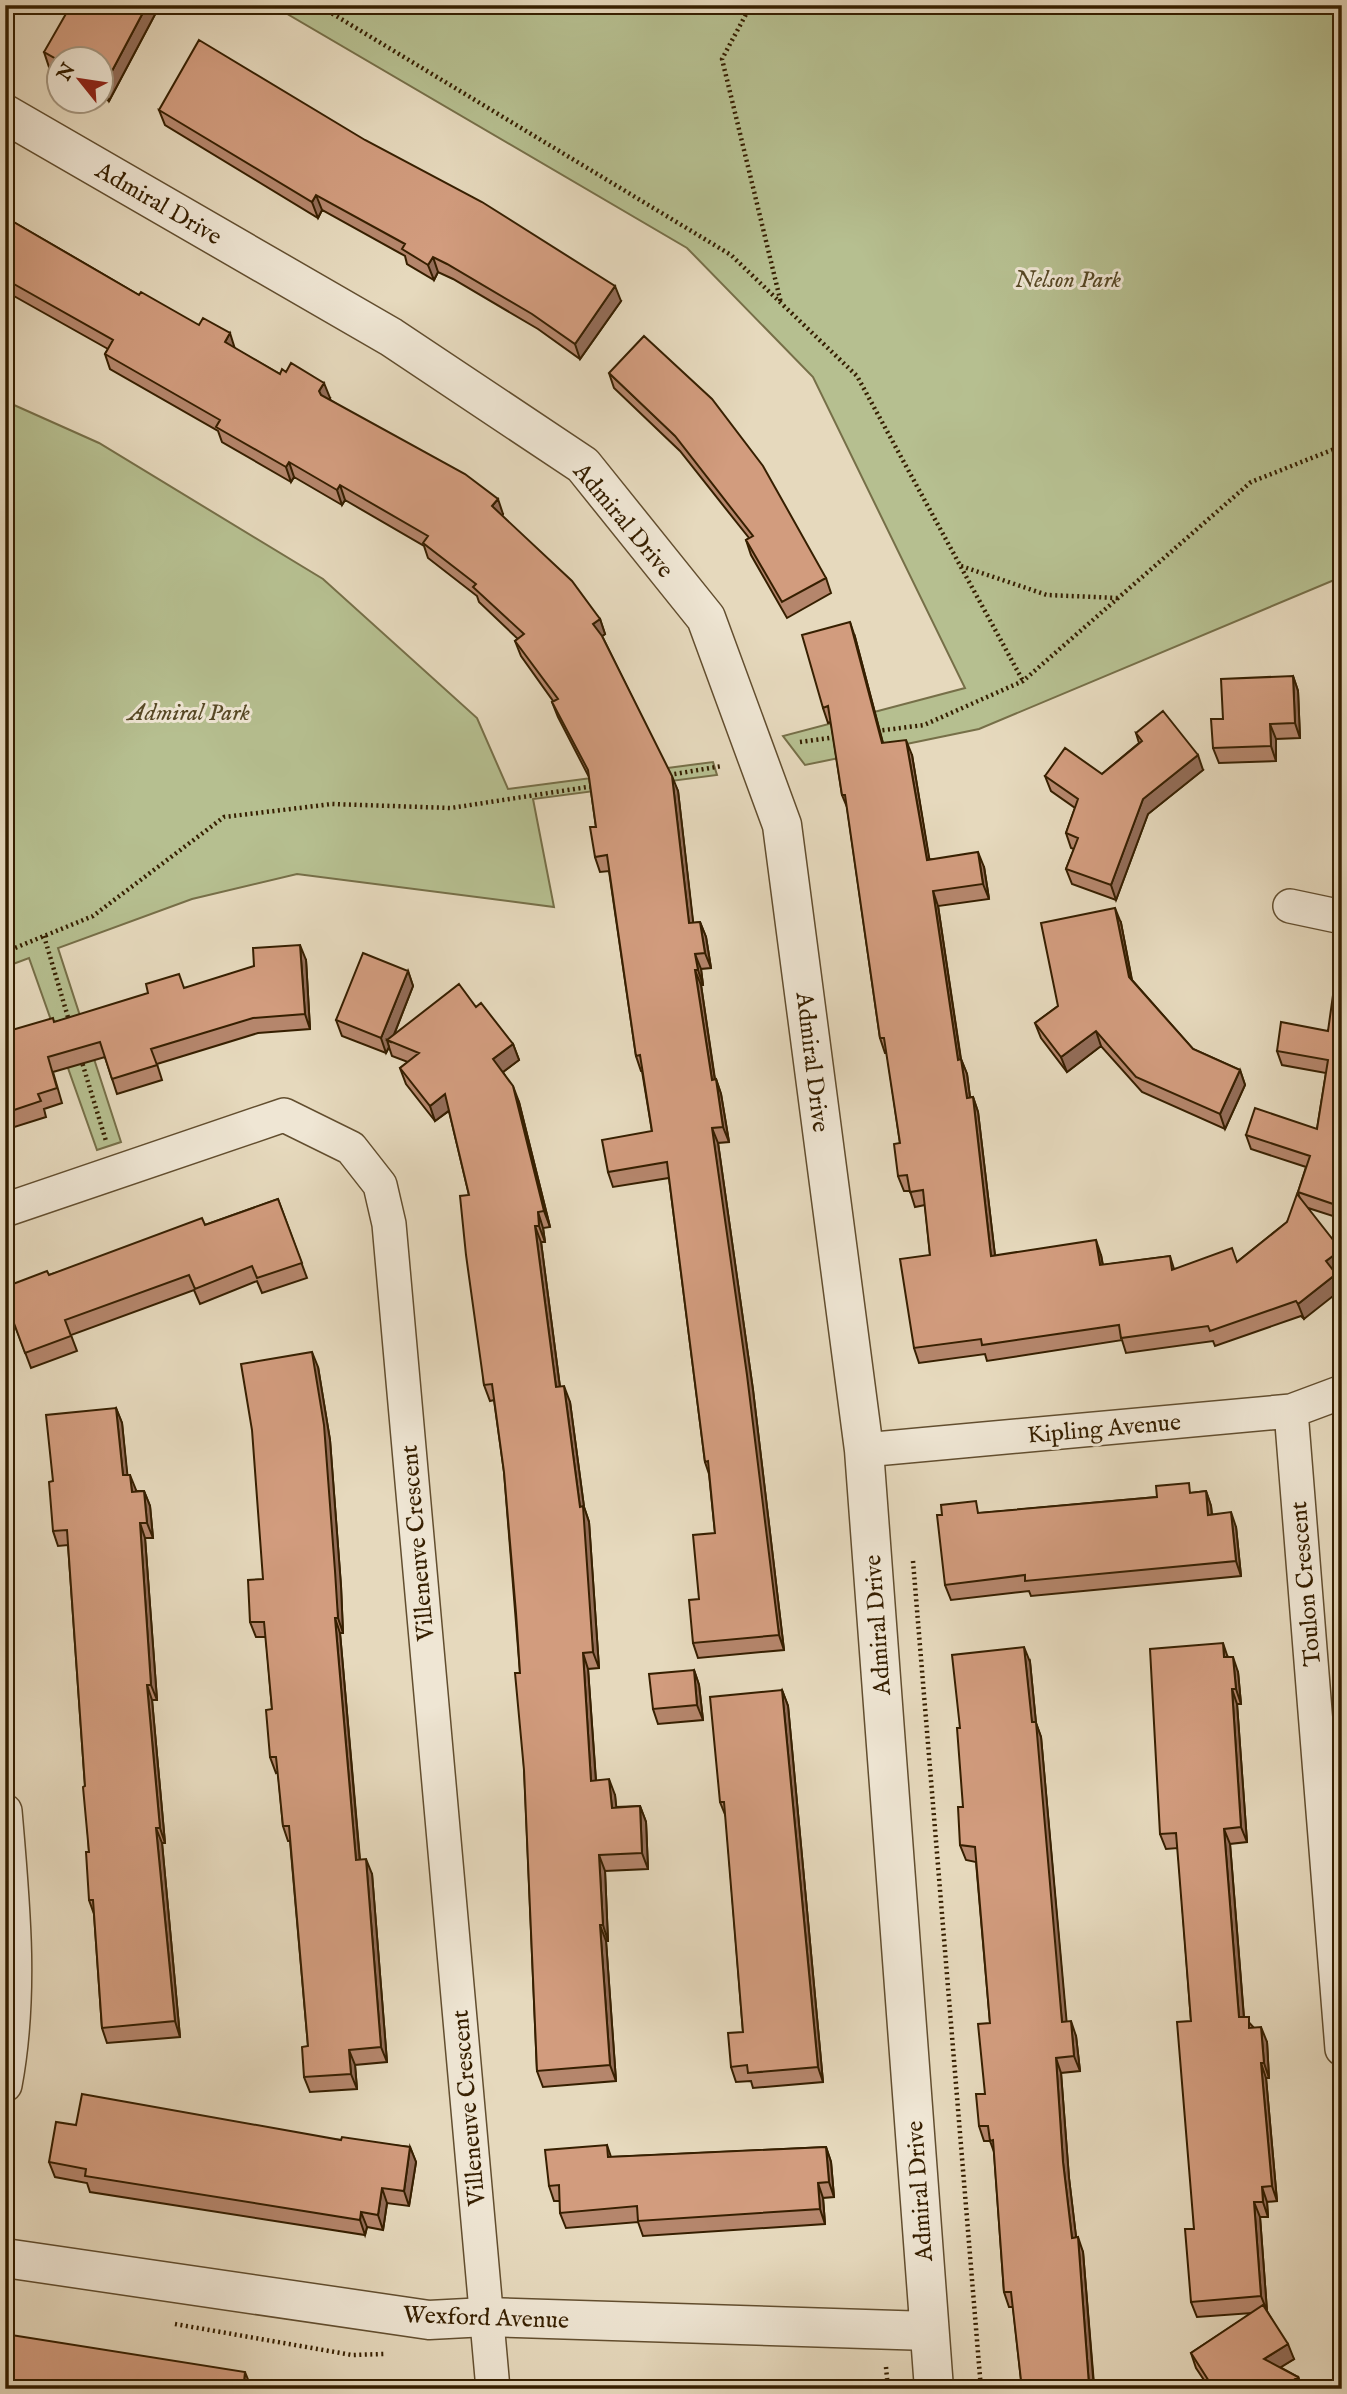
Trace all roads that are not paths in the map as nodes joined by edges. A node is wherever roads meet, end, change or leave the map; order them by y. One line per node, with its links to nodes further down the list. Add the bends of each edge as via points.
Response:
1 (5, 114): 7 (street, Admiral Drive, via 391,337 583,465 706,618 782,825)
2 (1290, 906): 3 (street)
3 (1342, 917)
4 (5, 1210): 12 (street, Villeneuve Crescent, via 284,1115 351,1148 380,1185 389,1224)
5 (1342, 1392): 6 (street, Kipling Avenue)
6 (1291, 1411): 7 (street, Kipling Avenue); 9 (street, Toulon Crescent)
7 (864, 1450): 13 (street, Admiral Drive)
8 (5, 1811): 10 (street, via 16,1935 14,2038)
9 (1342, 2049)
10 (5, 2085)
11 (5, 2258): 12 (street, Wexford Avenue, via 429,2320)
12 (486, 2317): 13 (street, Wexford Avenue); 14 (street, Villeneuve Crescent)
13 (929, 2330): 15 (street, Admiral Drive)
14 (493, 2389)
15 (934, 2389)

